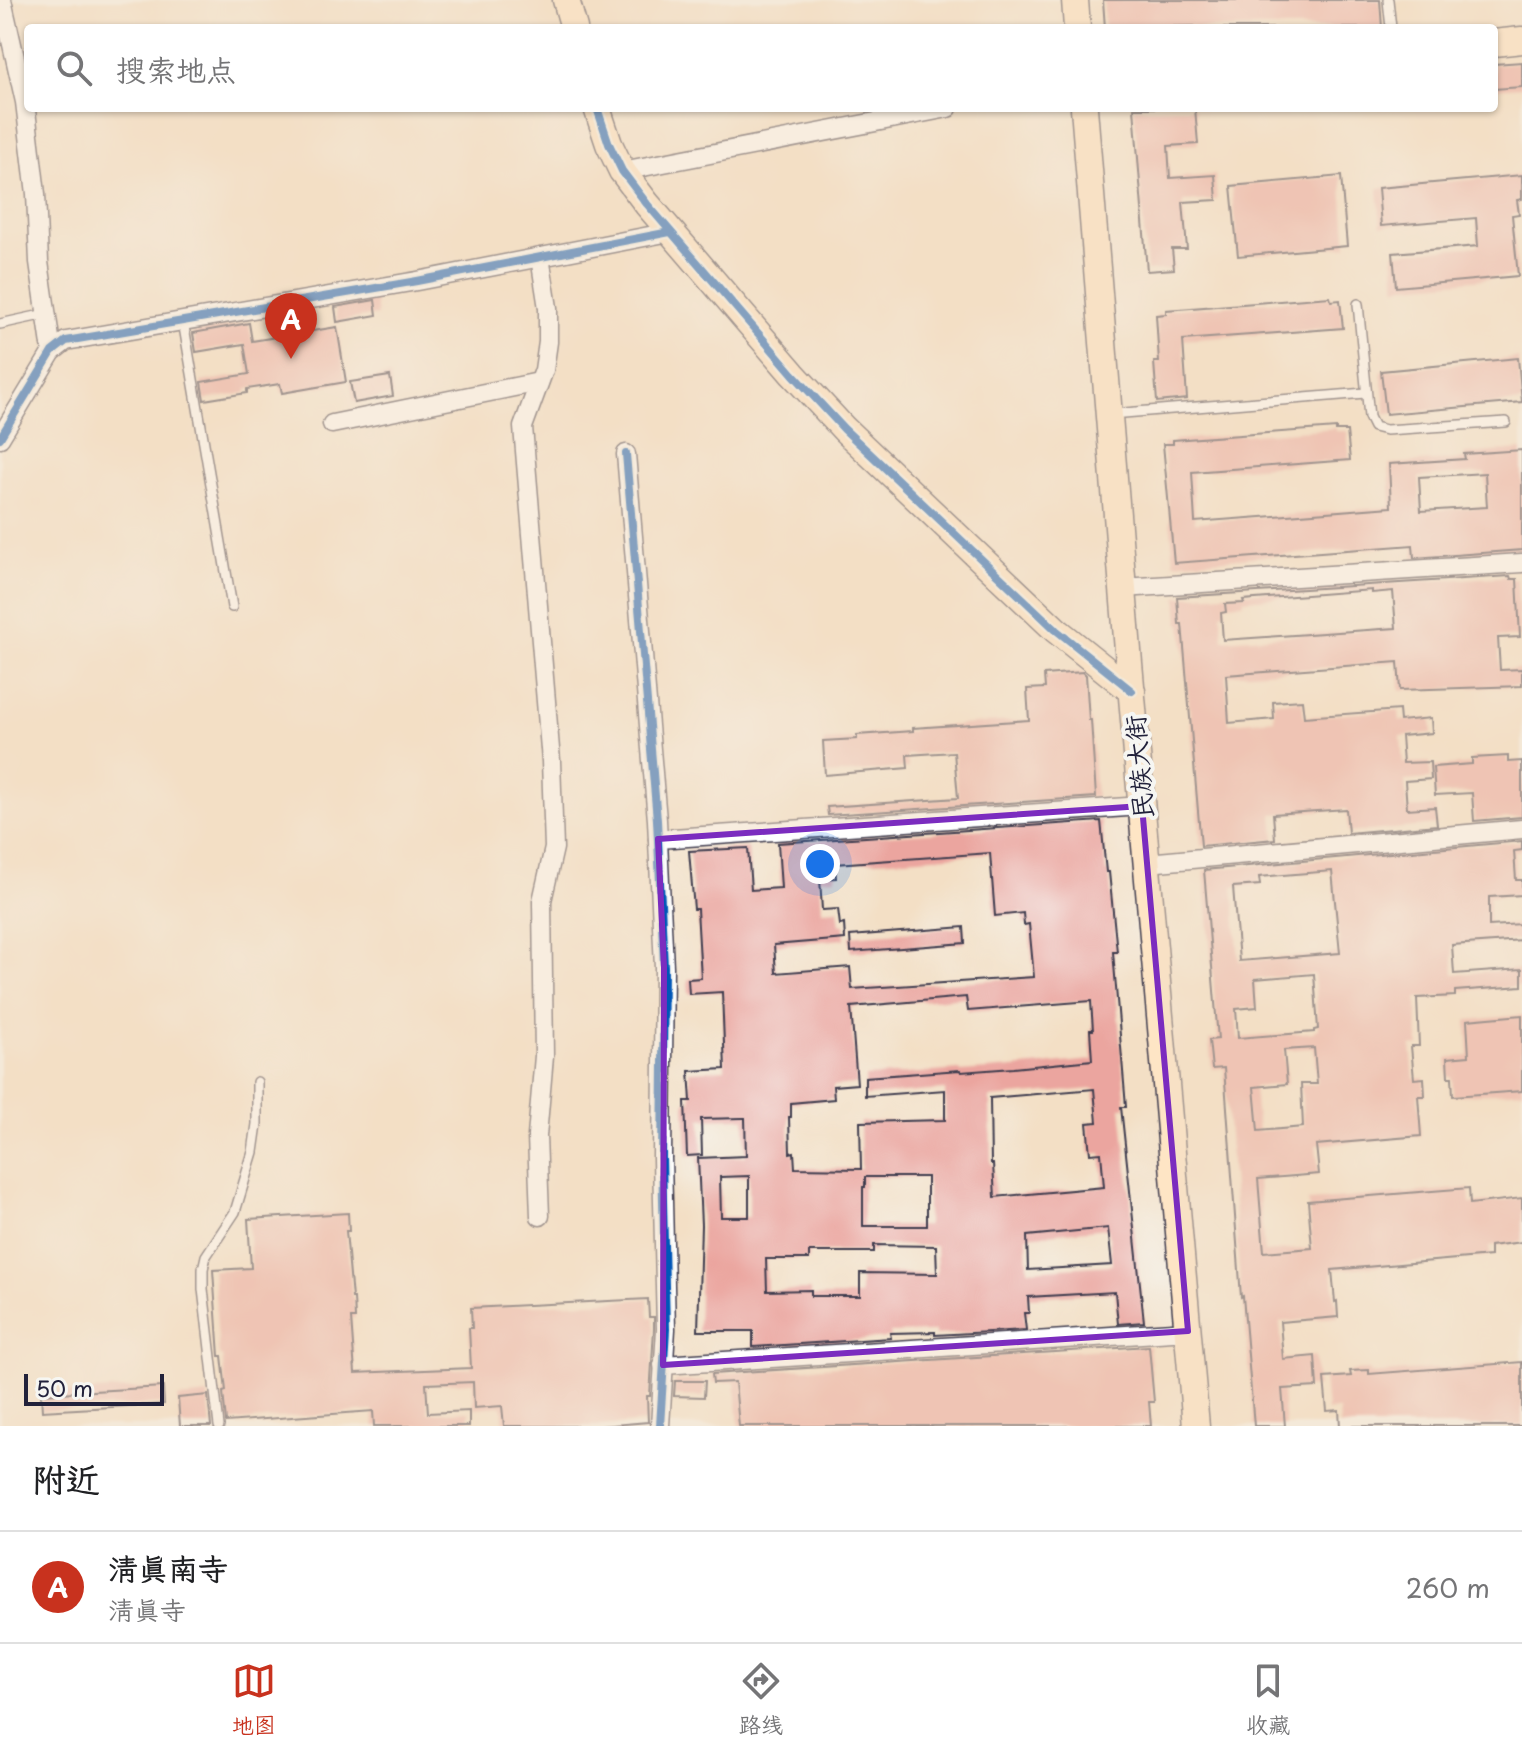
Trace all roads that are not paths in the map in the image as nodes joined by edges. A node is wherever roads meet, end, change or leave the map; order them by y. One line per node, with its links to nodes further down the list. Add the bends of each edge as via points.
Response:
1 (2, 0): 10 (street)
2 (566, 0): 5 (main road)
3 (1075, 0): 6 (main road)
4 (1388, 0): 7 (lane)
5 (573, 24)
6 (1077, 24)
7 (1391, 24)
8 (1522, 40): 9 (main road)
9 (1498, 43)
10 (24, 98)
11 (26, 112): 19 (street)
12 (598, 112): 15 (main road)
13 (927, 112): 15 (street)
14 (1084, 112): 25 (main road, 民族大街)
15 (622, 171): 16 (main road)
16 (670, 232): 17 (street); 33 (main road, via 844,429 1056,630)
17 (540, 257): 20 (street); 23 (street, via 548,342)
18 (1358, 304): 24 (lane)
19 (46, 314): 21 (lane); 22 (street)
20 (183, 321): 22 (street, via 66,341); 32 (lane)
21 (0, 324)
22 (52, 352): 28 (street)
23 (539, 382): 27 (street); 39 (street, via 523,427 554,848 542,901)
24 (1365, 393): 25 (lane); 26 (lane, via 1374,427 1386,430)
25 (1109, 414): 31 (main road, 民族大街)
26 (1506, 422)
27 (332, 424)
28 (0, 438)
29 (626, 454): 36 (street)
30 (1522, 563): 31 (street)
31 (1123, 588): 33 (main road, 民族大街)
32 (232, 607)
33 (1132, 691): 34 (main road, 民族大街)
34 (1142, 806): 36 (street); 37 (main road, 民族大街)
35 (1522, 829): 37 (street)
36 (658, 839): 41 (street, via 664,967)
37 (1147, 863): 40 (main road, 民族大街)
38 (257, 1082): 42 (lane, via 253,1152 235,1212 203,1269)
39 (540, 1216)
40 (1188, 1331): 41 (street); 44 (main road, 民族大街)
41 (663, 1365): 43 (street)
42 (219, 1426)
43 (660, 1426)
44 (1196, 1426)

